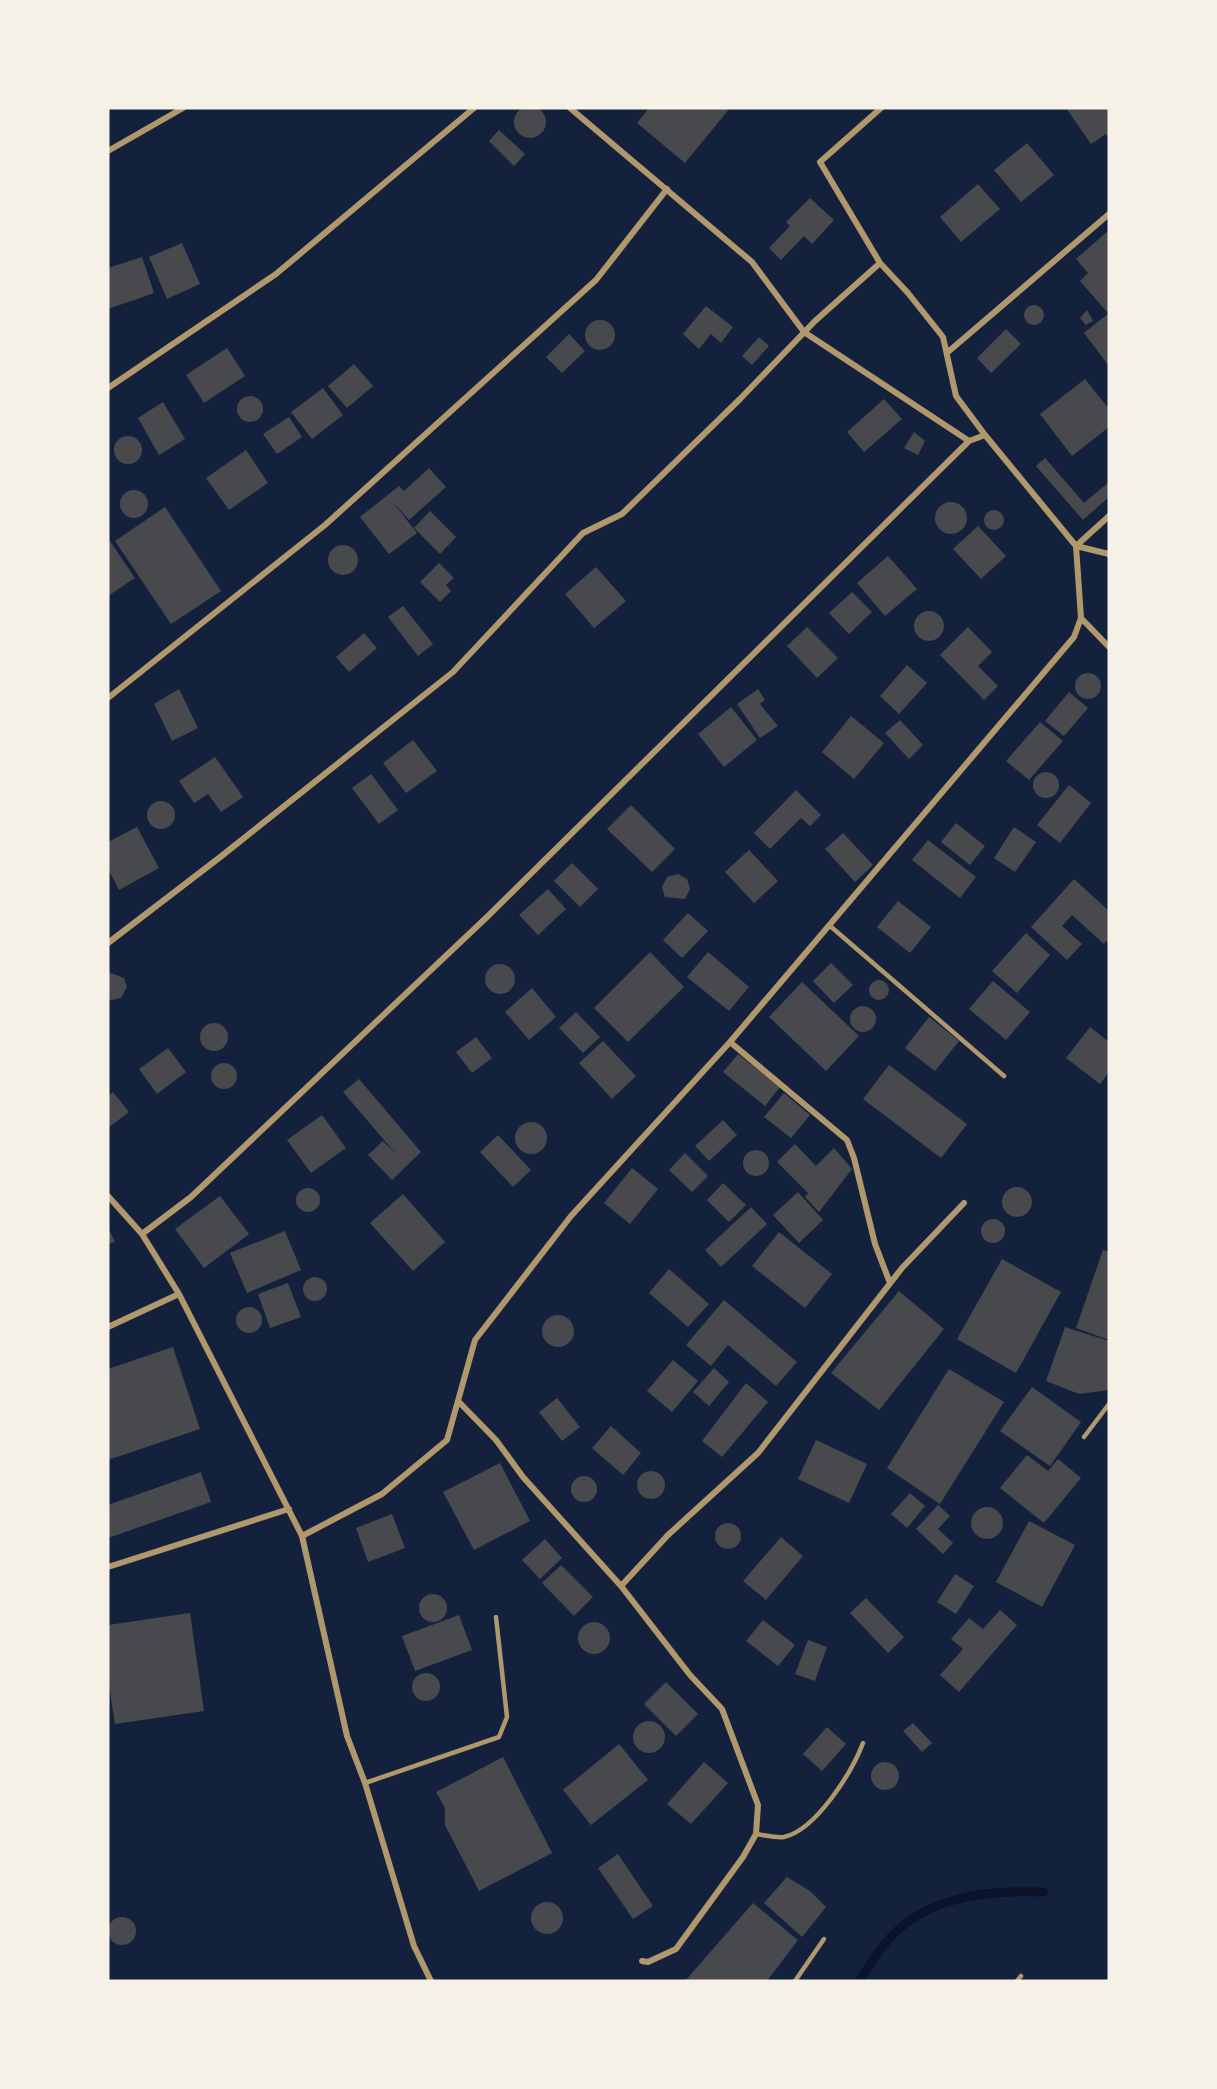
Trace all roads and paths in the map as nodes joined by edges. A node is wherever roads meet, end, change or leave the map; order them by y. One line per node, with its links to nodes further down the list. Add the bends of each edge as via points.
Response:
1 (183, 108): 5 (street)
2 (474, 108): 11 (street, via 276,274)
3 (570, 108): 6 (street)
4 (881, 108): 8 (street, via 819,162)
5 (108, 151)
6 (667, 189): 9 (street, via 752,262); 19 (street, via 579,296 325,525)
7 (1109, 214): 10 (street)
8 (880, 263): 9 (street); 10 (street, via 943,337)
9 (804, 332): 13 (street); 21 (street, via 622,514 583,533 453,672)
10 (948, 352): 12 (street, via 956,396)
11 (108, 388)
12 (985, 435): 13 (street); 15 (street)
13 (969, 441): 26 (street, via 488,916 191,1197)
14 (1109, 516): 15 (street)
15 (1076, 546): 16 (street); 17 (street)
16 (1109, 554)
17 (1081, 618): 18 (street); 20 (street, via 1074,638)
18 (1109, 647)
19 (108, 698)
20 (829, 925): 22 (street); 23 (lane)
21 (108, 943)
22 (730, 1042): 27 (street, via 847,1140 875,1244); 30 (street, via 571,1216 475,1340)
23 (1004, 1076)
24 (108, 1196): 26 (street)
25 (964, 1203): 27 (street)
26 (142, 1234): 28 (street)
27 (890, 1283): 36 (street, via 758,1453 668,1536)
28 (180, 1294): 29 (street); 33 (street)
29 (108, 1327)
30 (458, 1401): 34 (street, via 447,1440 382,1494); 36 (street)
31 (1109, 1404): 32 (lane)
32 (1084, 1437)
33 (289, 1509): 34 (street); 35 (street)
34 (302, 1536): 39 (street, via 347,1736)
35 (108, 1567)
36 (621, 1587): 40 (street, via 722,1709 758,1805)
37 (496, 1617): 39 (lane, via 507,1717 500,1737)
38 (863, 1743): 40 (lane, via 856,1763 832,1798 802,1830 782,1837)
39 (365, 1783): 43 (street, via 414,1946)
40 (756, 1834): 42 (street, via 676,1949)
41 (824, 1939): 44 (lane)
42 (642, 1961)
43 (431, 1981)
44 (795, 1981)

